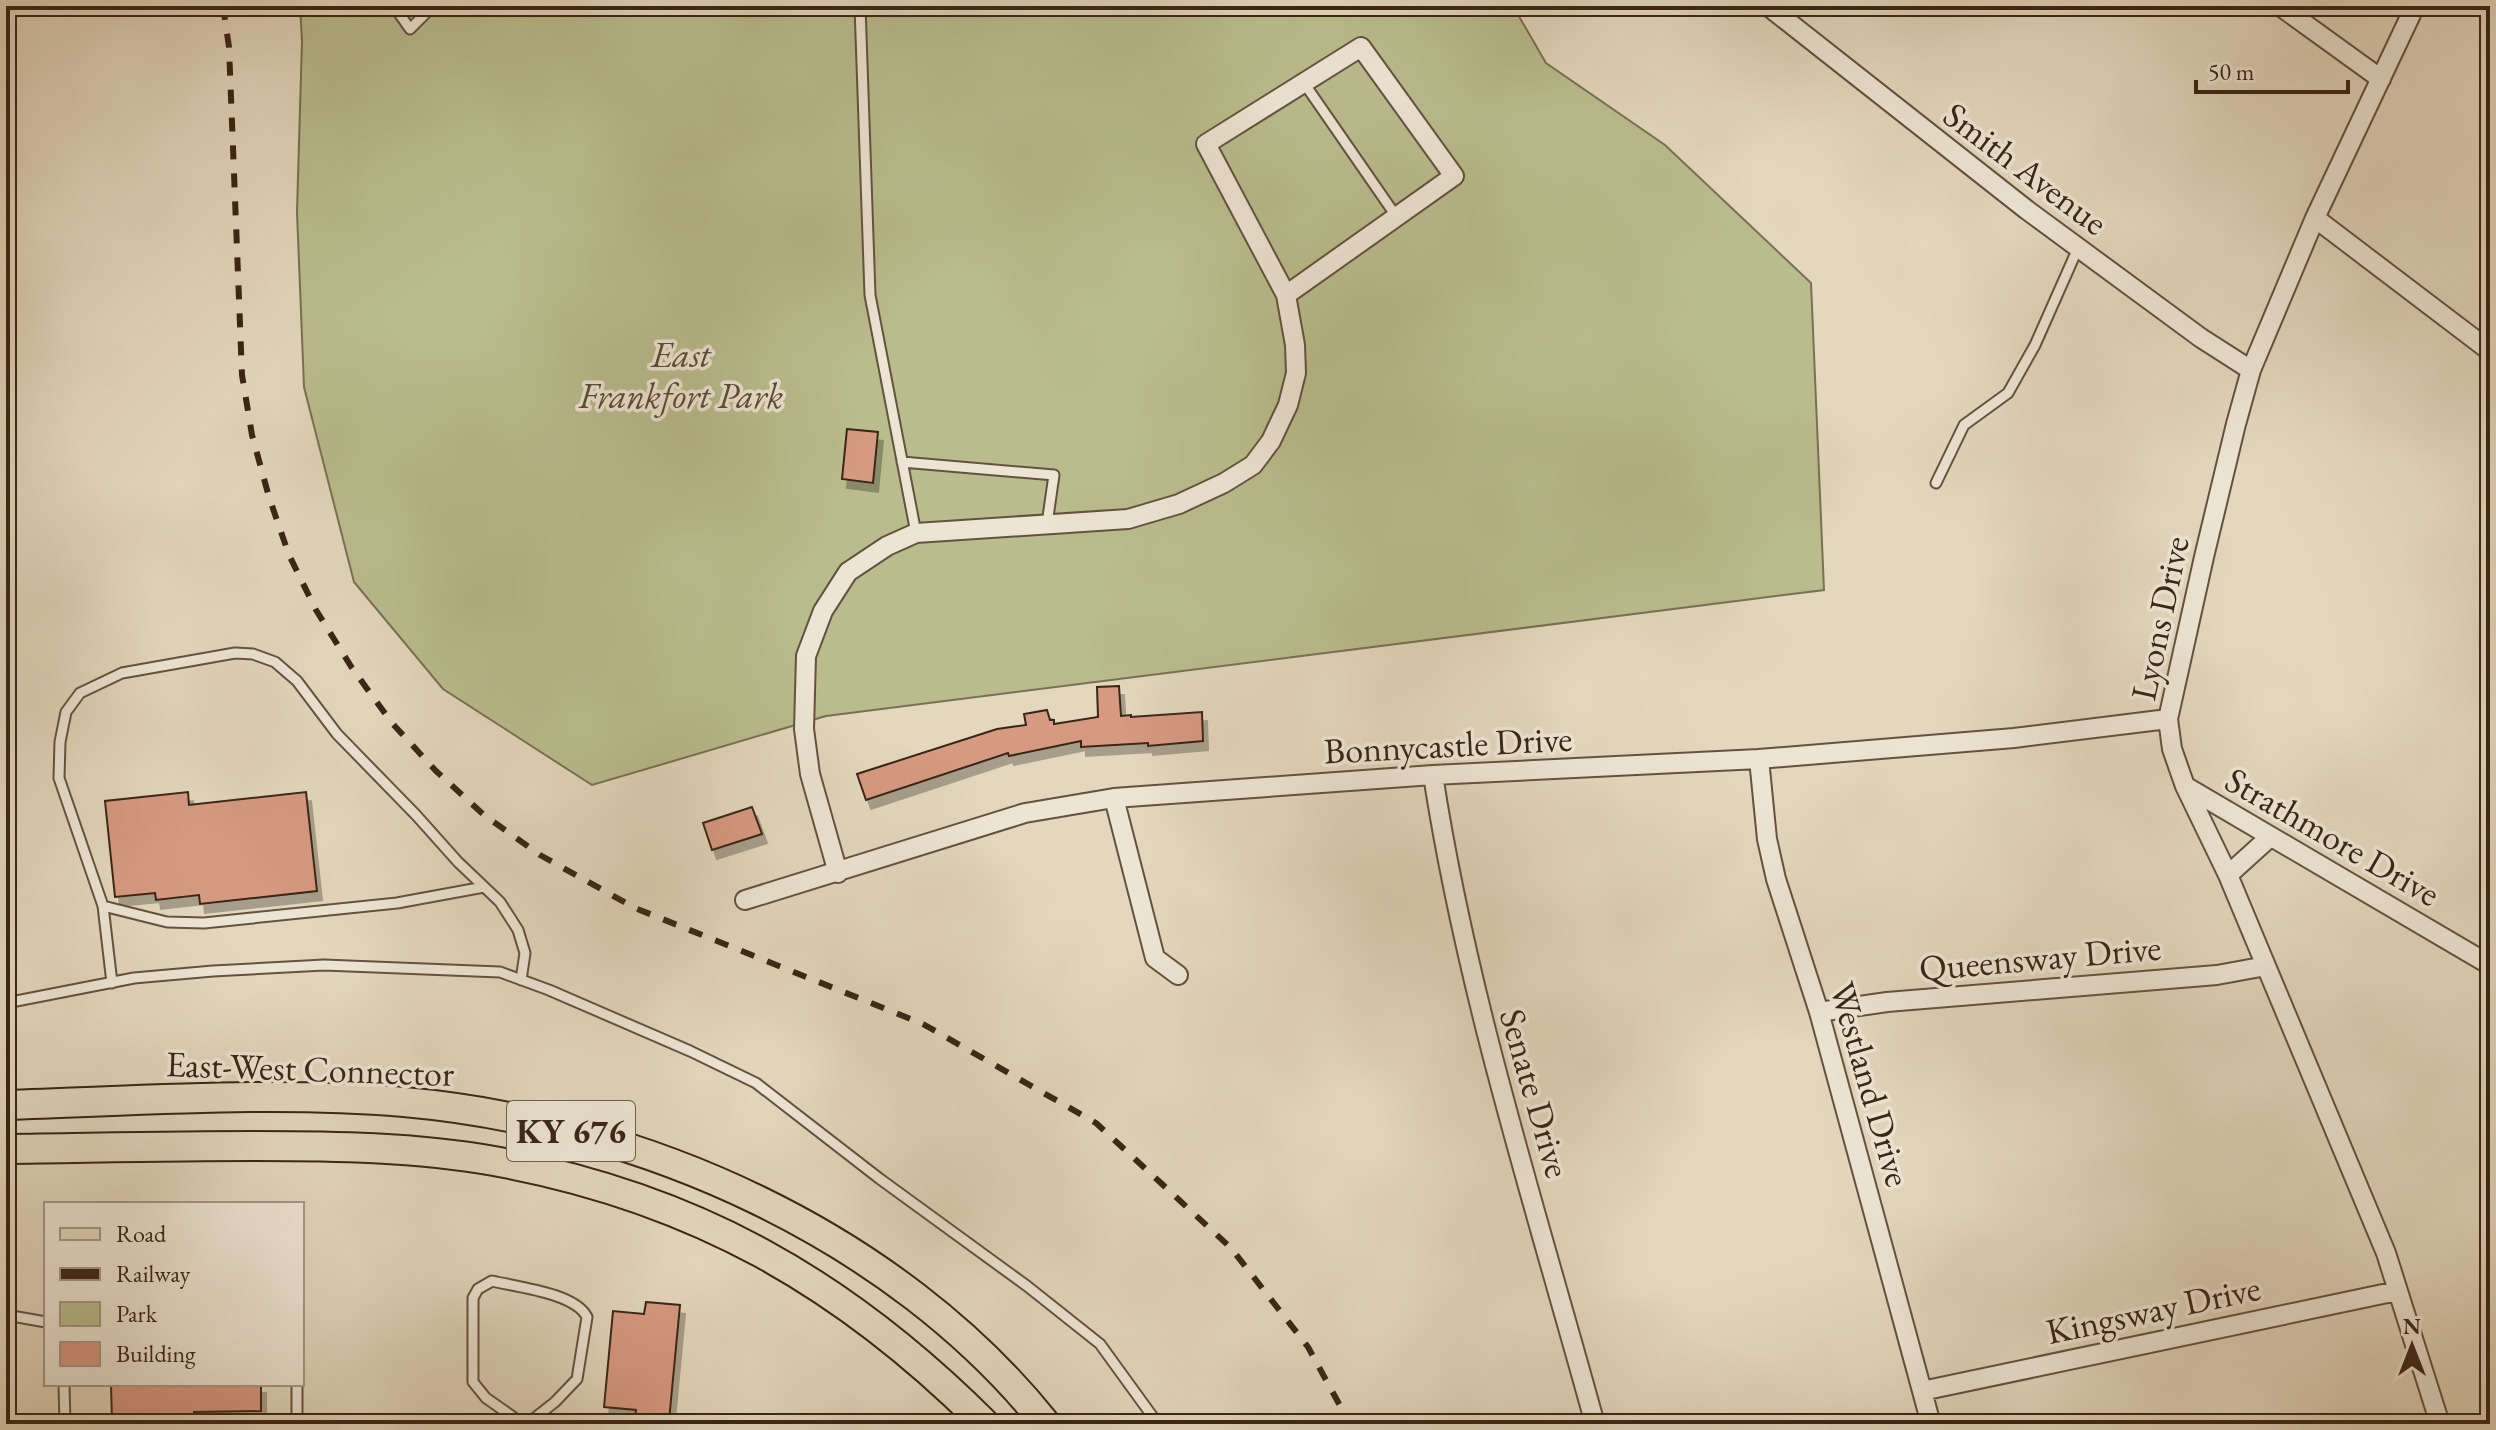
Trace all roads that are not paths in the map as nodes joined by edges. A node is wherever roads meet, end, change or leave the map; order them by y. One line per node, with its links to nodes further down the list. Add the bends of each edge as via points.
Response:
1 (394, 6): 2 (lane, via 410,29)
2 (433, 6)
3 (860, 6): 15 (lane, via 870,295)
4 (1768, 6): 11 (street, Smith Avenue)
5 (2280, 6): 7 (street)
6 (2415, 6): 7 (street, Lyons Drive)
7 (2381, 79): 10 (street, Lyons Drive)
8 (1304, 83): 9 (lane); 9 (street, via 1361,47 1454,176); 12 (street, via 1206,144)
9 (1396, 216): 12 (street)
10 (2315, 218): 13 (street); 14 (street, Lyons Drive)
11 (2078, 248): 14 (street, Smith Avenue); 16 (lane, via 2008,393 1964,425)
12 (1286, 295): 17 (street, via 1296,373 1288,405 1253,465 1179,504 1128,519)
13 (2490, 351)
14 (2251, 370): 19 (street, Lyons Drive)
15 (902, 462): 17 (lane, via 1054,475); 18 (lane)
16 (1936, 483)
17 (1047, 524): 18 (street)
18 (916, 533): 25 (street, via 848,572 823,611 806,656 804,729 810,774)
19 (2168, 719): 20 (street, Bonnycastle Drive); 22 (street, Lyons Drive)
20 (1759, 759): 21 (street, Bonnycastle Drive); 36 (street, Westland Drive, via 1776,879)
21 (1433, 775): 23 (street, Bonnycastle Drive); 51 (street, Senate Drive, via 1471,975)
22 (2185, 786): 24 (street, Strathmore Drive); 26 (street, Lyons Drive)
23 (1114, 798): 25 (street, Bonnycastle Drive, via 1025,813); 32 (street, via 1155,958)
24 (2270, 837): 26 (street); 30 (street, Strathmore Drive)
25 (838, 873): 28 (street, Bonnycastle Drive)
26 (2228, 875): 31 (street, Lyons Drive)
27 (484, 887): 29 (lane, via 397,903 204,923 167,922); 29 (lane, via 337,734 297,681 275,662 235,653 122,673 80,693 66,712 59,778); 33 (lane, via 518,930 525,953)
28 (745, 900)
29 (103, 906): 34 (lane)
30 (2490, 965)
31 (2266, 966): 36 (street, Queensway Drive); 39 (street, Lyons Drive, via 2357,1181)
32 (1178, 975)
33 (521, 980): 34 (lane, via 500,972 324,965); 50 (lane, via 756,1083 1100,1344)
34 (112, 983): 35 (lane)
35 (6, 1003)
36 (1819, 1012): 44 (street, Westland Drive)
37 (6, 1105): 49 (main road, East-West Connector / KY 676, via 255,1098 404,1102 550,1125 621,1144 757,1199 881,1273 990,1363)
38 (6, 1149): 48 (main road, KY 676, via 360,1147 492,1161 581,1180 679,1213 792,1268 894,1339)
39 (2397, 1291): 44 (street, Kingsway Drive); 53 (street, Lyons Drive)
40 (6, 1315): 41 (lane)
41 (44, 1322)
42 (64, 1386): 45 (lane)
43 (297, 1386): 46 (lane)
44 (1922, 1391): 52 (street, Westland Drive)
45 (65, 1424)
46 (297, 1424)
47 (525, 1424): 47 (lane, via 577,1379 587,1317 567,1299 492,1281 473,1298 473,1382 486,1398)
48 (985, 1424)
49 (1046, 1424)
50 (1158, 1424)
51 (1595, 1424)
52 (1931, 1424)
53 (2440, 1424)

